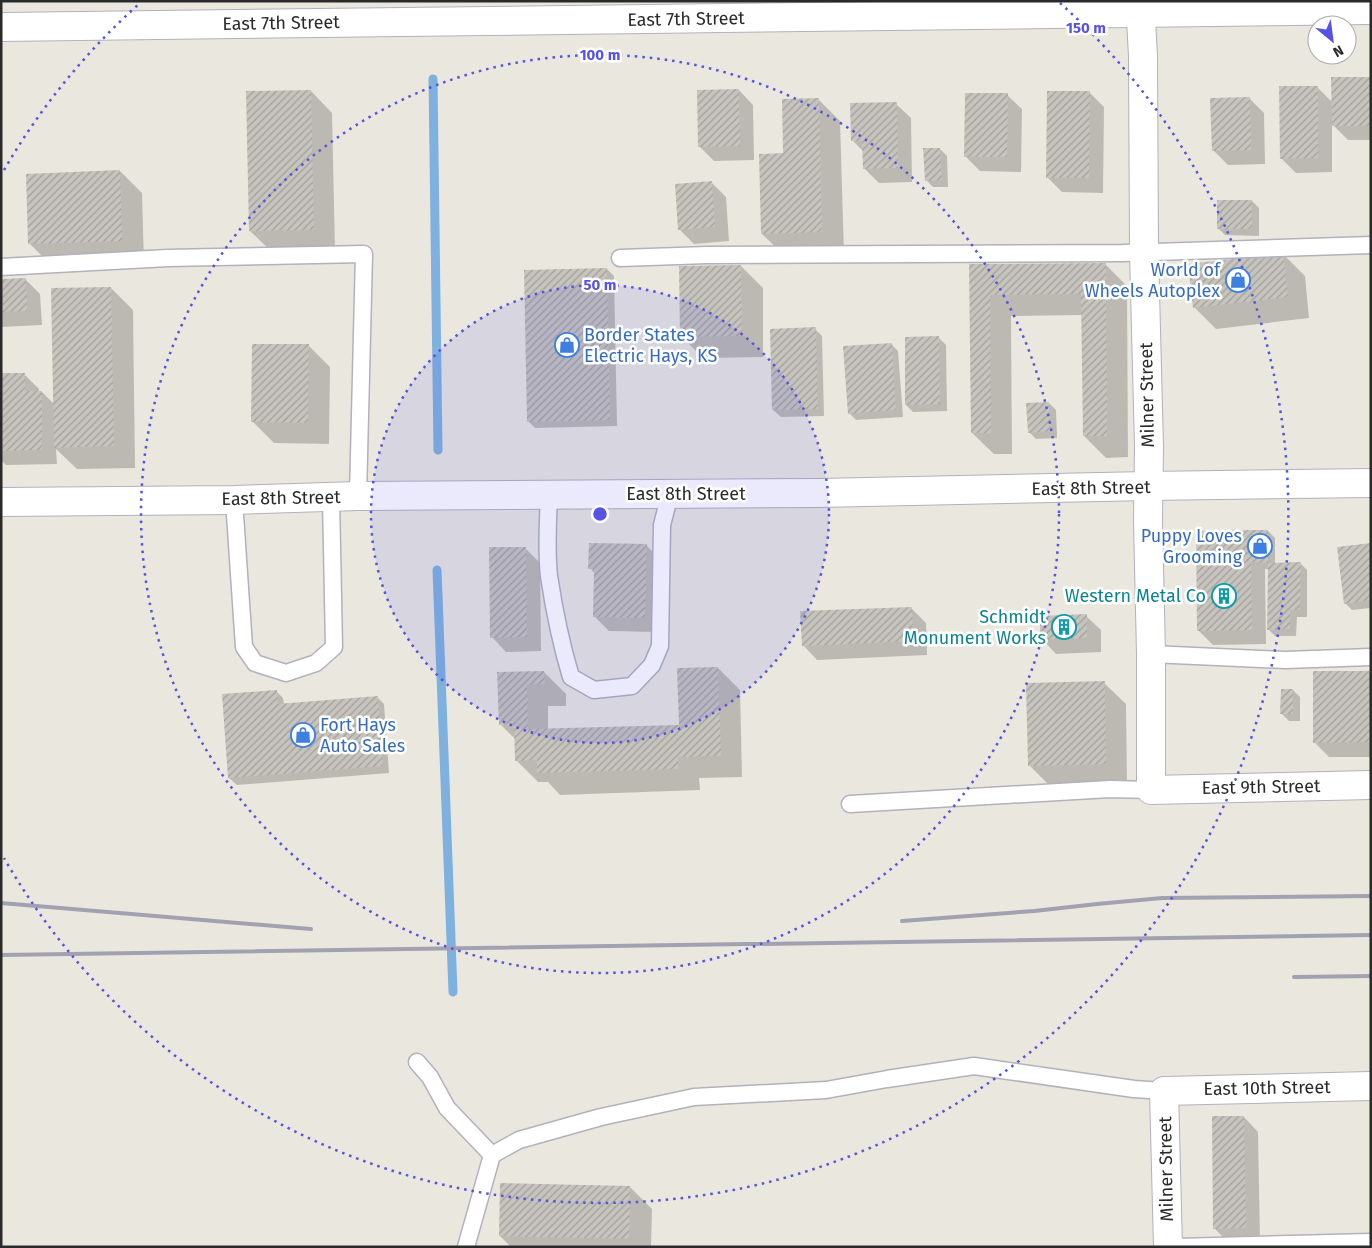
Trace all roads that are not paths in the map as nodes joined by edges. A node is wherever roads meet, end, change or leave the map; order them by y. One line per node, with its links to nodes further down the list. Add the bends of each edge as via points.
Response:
1 (1140, 7): 2 (street, East 7th Street); 3 (street, East 7th Street); 5 (street, Milner Street)
2 (1371, 10)
3 (1, 27)
4 (1371, 245): 5 (lane)
5 (1144, 252): 6 (lane); 9 (street, Milner Street)
6 (620, 258)
7 (1, 267): 12 (lane, via 168,258 364,254)
8 (1371, 483): 9 (street, East 8th Street)
9 (1148, 486): 10 (street, East 8th Street); 16 (street, Milner Street)
10 (670, 494): 11 (street, East 8th Street); 11 (lane, via 662,525 660,646 652,665 632,686 594,690 571,677 563,650 549,575)
11 (549, 495): 12 (street, East 8th Street)
12 (358, 496): 13 (street, East 8th Street)
13 (331, 498): 14 (street, East 8th Street); 14 (lane, via 334,648 316,663 286,673 255,663 244,647)
14 (234, 500): 15 (street, East 8th Street)
15 (1, 502)
16 (1151, 654): 17 (lane, via 1285,660); 19 (street, Milner Street)
17 (1371, 657)
18 (1371, 785): 19 (street, East 9th Street)
19 (1151, 790): 20 (lane, via 1110,789)
20 (850, 804)
21 (417, 1062): 24 (lane, via 448,1108)
22 (1371, 1086): 23 (street, East 10th Street)
23 (1164, 1091): 24 (lane, via 1134,1090 974,1066 826,1090 694,1097 601,1116 519,1140); 27 (street, Milner Street)
24 (492, 1156): 26 (lane)
25 (1371, 1242): 28 (lane)
26 (466, 1247)
27 (1168, 1247)
28 (1176, 1247)

